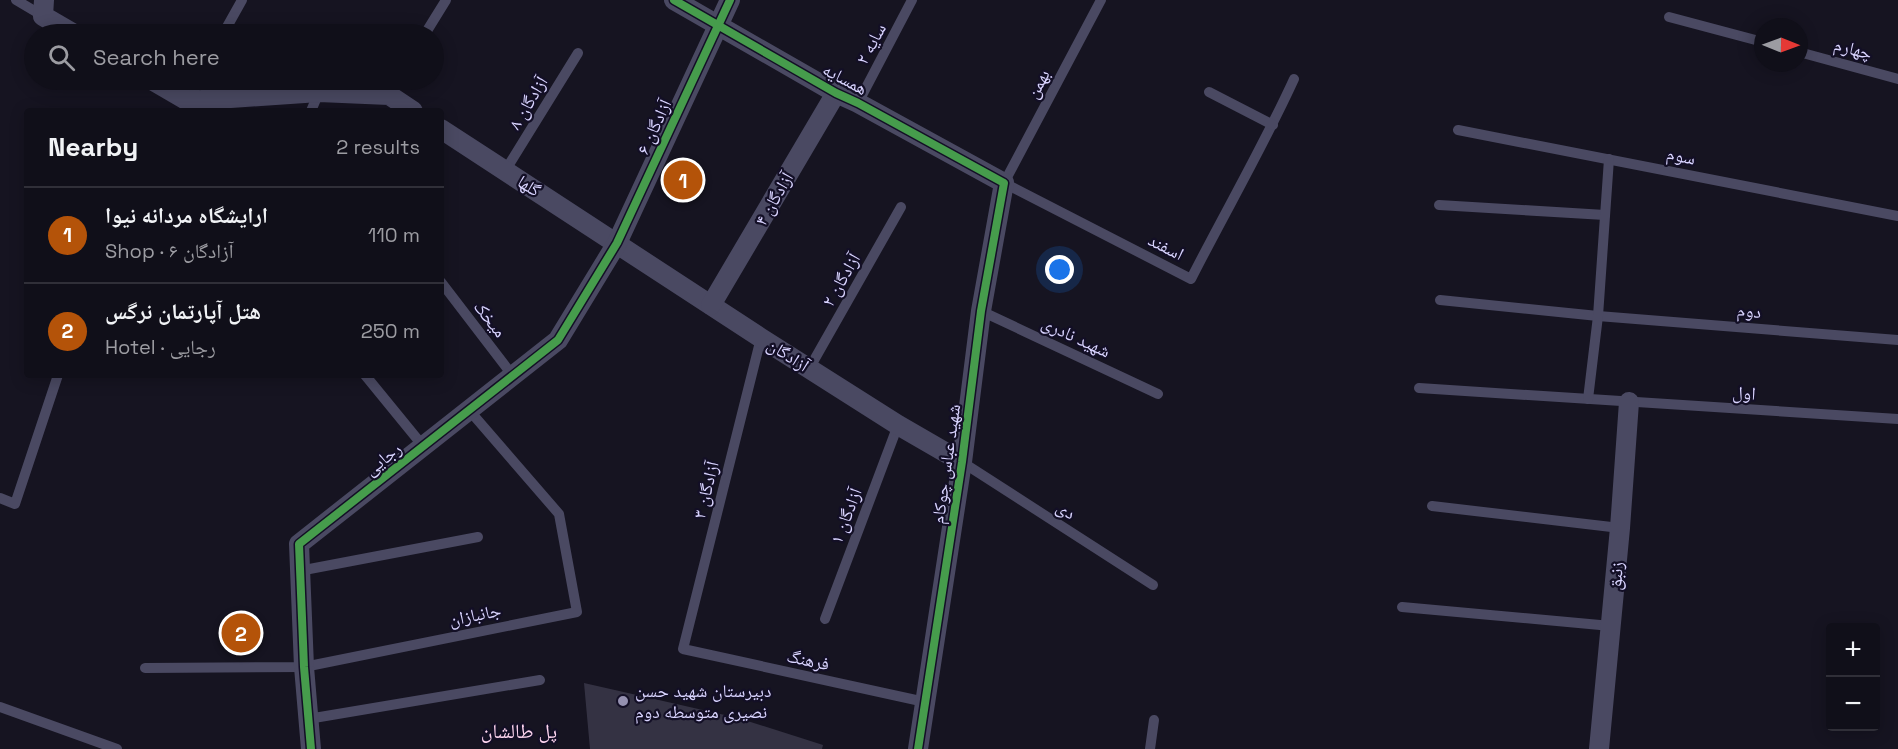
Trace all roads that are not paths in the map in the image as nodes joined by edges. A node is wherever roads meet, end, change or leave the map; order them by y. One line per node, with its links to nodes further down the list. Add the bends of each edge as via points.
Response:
1 (16, 0): 8 (lane)
2 (242, 0): 11 (lane)
3 (446, 0): 12 (lane)
4 (674, 0): 13 (street, همسایه)
5 (730, 0): 13 (street, آزادگان ۶)
6 (912, 0): 26 (lane, سایه ۲)
7 (1101, 0): 35 (lane, بهمن)
8 (44, 8): 10 (street)
9 (1669, 17): 14 (lane)
10 (62, 24)
11 (229, 24)
12 (431, 24)
13 (717, 24): 25 (street, همسایه); 40 (street, آزادگان ۶)
14 (1754, 40)
15 (578, 53): 34 (lane, آزادگان ۸)
16 (1808, 54): 18 (lane, چهارم)
17 (1294, 79): 30 (lane, اسفند)
18 (1898, 79)
19 (165, 90): 27 (street)
20 (194, 90): 27 (lane)
21 (349, 90): 23 (street)
22 (396, 90): 29 (street)
23 (319, 92): 27 (street); 28 (lane)
24 (1209, 92): 30 (lane)
25 (836, 93): 26 (street, همسایه); 43 (street, آزادگان ۴)
26 (858, 103): 35 (street, همسایه)
27 (186, 106)
28 (312, 108)
29 (411, 108)
30 (1273, 125): 35 (lane, اسفند, via 1191,279)
31 (1458, 130): 33 (lane, سوم)
32 (444, 131): 34 (street, گلها)
33 (1608, 159): 38 (lane); 39 (lane, سوم)
34 (505, 171): 40 (street, گلها)
35 (1004, 183): 44 (street, شهید عباس چوکام)
36 (1439, 205): 38 (lane)
37 (901, 207): 48 (lane, آزادگان ۲)
38 (1605, 215): 45 (lane)
39 (1898, 216)
40 (617, 243): 43 (street, آزادگان); 49 (street, رجایی, via 558,340)
41 (444, 286): 49 (lane, میخک)
42 (1440, 300): 45 (lane, دوم)
43 (711, 305): 46 (street, آزادگان)
44 (981, 311): 53 (lane, شهید نادری); 60 (street, شهید عباس چوکام)
45 (1598, 316): 47 (lane, دوم); 54 (lane)
46 (761, 338): 48 (street, آزادگان); 70 (lane, آزادگان ۳)
47 (1898, 340)
48 (809, 369): 58 (street, آزادگان)
49 (513, 376): 56 (street, رجایی)
50 (57, 378): 61 (lane, via 15,504)
51 (367, 378): 59 (lane)
52 (1419, 388): 54 (lane, اول)
53 (1158, 394)
54 (1588, 399): 55 (lane, اول)
55 (1629, 402): 57 (lane, اول); 63 (street, زنبق)
56 (469, 410): 59 (street, رجایی); 71 (lane, جانبازان, via 559,514 577,612)
57 (1898, 419)
58 (898, 425): 60 (street, آزادگان); 68 (lane, آزادگان ۱)
59 (423, 446): 65 (street, رجایی, via 299,544)
60 (962, 462): 66 (lane, دی); 74 (street, شهید عباس چوکام)
61 (0, 498)
62 (1432, 506): 63 (lane)
63 (1620, 528): 69 (street, زنبق)
64 (478, 537): 65 (lane)
65 (299, 571): 71 (street, رجایی)
66 (1153, 585)
67 (1402, 607): 69 (lane)
68 (825, 619)
69 (1611, 626): 82 (street, زنبق)
70 (683, 649): 74 (lane, فرهنگ)
71 (304, 667): 72 (lane, جانبازان); 76 (street, رجایی)
72 (145, 668)
73 (540, 680): 76 (lane)
74 (925, 702): 80 (street, شهید عباس چوکام)
75 (0, 707): 78 (lane)
76 (308, 719): 79 (street, رجایی)
77 (1154, 720): 81 (lane)
78 (117, 749)
79 (311, 749)
80 (918, 749)
81 (1150, 749)
82 (1599, 749)

